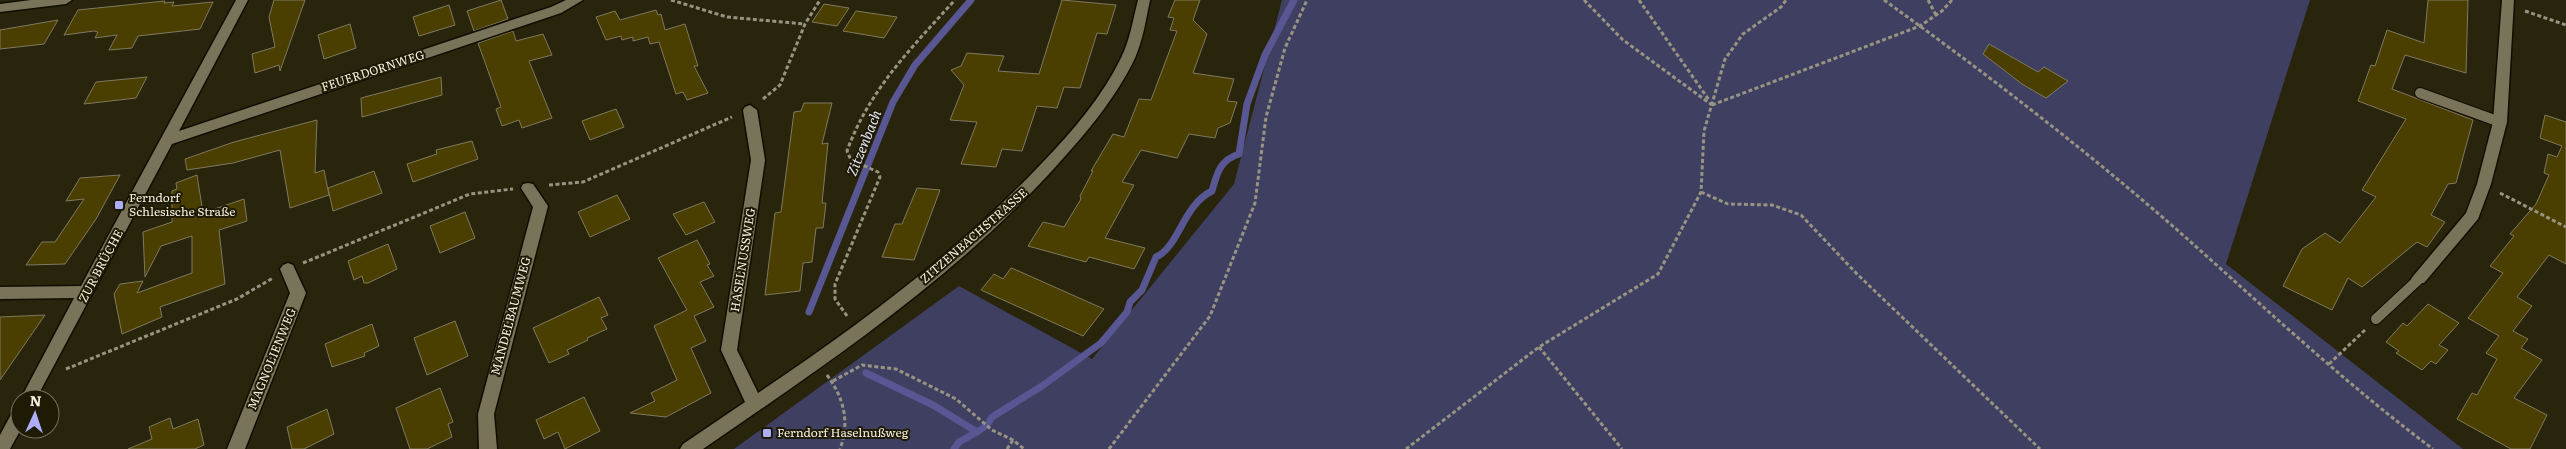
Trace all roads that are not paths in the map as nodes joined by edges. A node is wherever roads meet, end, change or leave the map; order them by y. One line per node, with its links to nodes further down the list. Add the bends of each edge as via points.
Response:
1 (66, 0): 6 (street)
2 (242, 0): 10 (street, ZUR BRÜCHE)
3 (577, 0): 10 (street, FEUERDORNWEG, via 546,14)
4 (1144, 0): 18 (street, ZITZENBACHSTRASSE, via 1128,58 1091,117 1025,193 947,263 816,362)
5 (2508, 3): 9 (street)
6 (0, 8)
7 (2420, 93): 9 (lane)
8 (750, 110): 18 (street, HASELNUSSWEG, via 758,160 729,350)
9 (2500, 122): 13 (street, via 2473,215)
10 (167, 140): 14 (street, ZUR BRÜCHE)
11 (528, 188): 22 (street, MANDELBAUMWEG, via 541,206 486,414)
12 (288, 269): 21 (street, MAGNOLIENWEG, via 298,293)
13 (2419, 279): 16 (lane)
14 (87, 292): 15 (street); 17 (street, ZUR BRÜCHE)
15 (0, 293)
16 (2376, 319)
17 (34, 389)
18 (754, 404): 23 (street, ZITZENBACHSTRASSE)
19 (10, 432): 20 (street)
20 (1, 449)
21 (236, 449)
22 (488, 449)
23 (689, 449)

